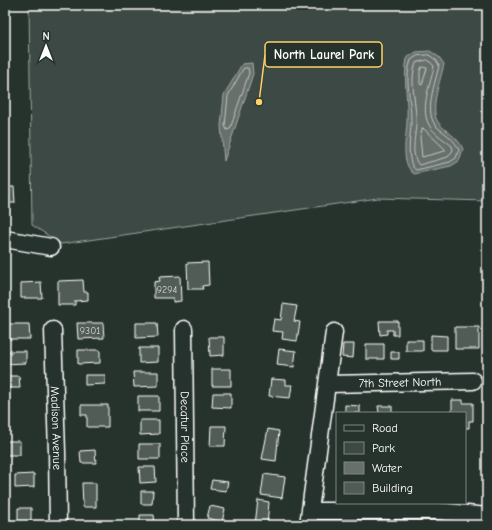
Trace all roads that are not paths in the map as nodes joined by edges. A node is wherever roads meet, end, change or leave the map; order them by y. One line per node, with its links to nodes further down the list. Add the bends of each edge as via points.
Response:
1 (5, 239): 2 (street)
2 (51, 248)
3 (184, 329): 11 (street, Decatur Place)
4 (52, 330): 10 (street, Madison Avenue)
5 (334, 332): 7 (street)
6 (473, 381): 7 (street, 7th Street North)
7 (328, 384): 9 (street)
8 (487, 516): 9 (street, via 437,511)
9 (309, 518)
10 (58, 525)
11 (186, 525)

